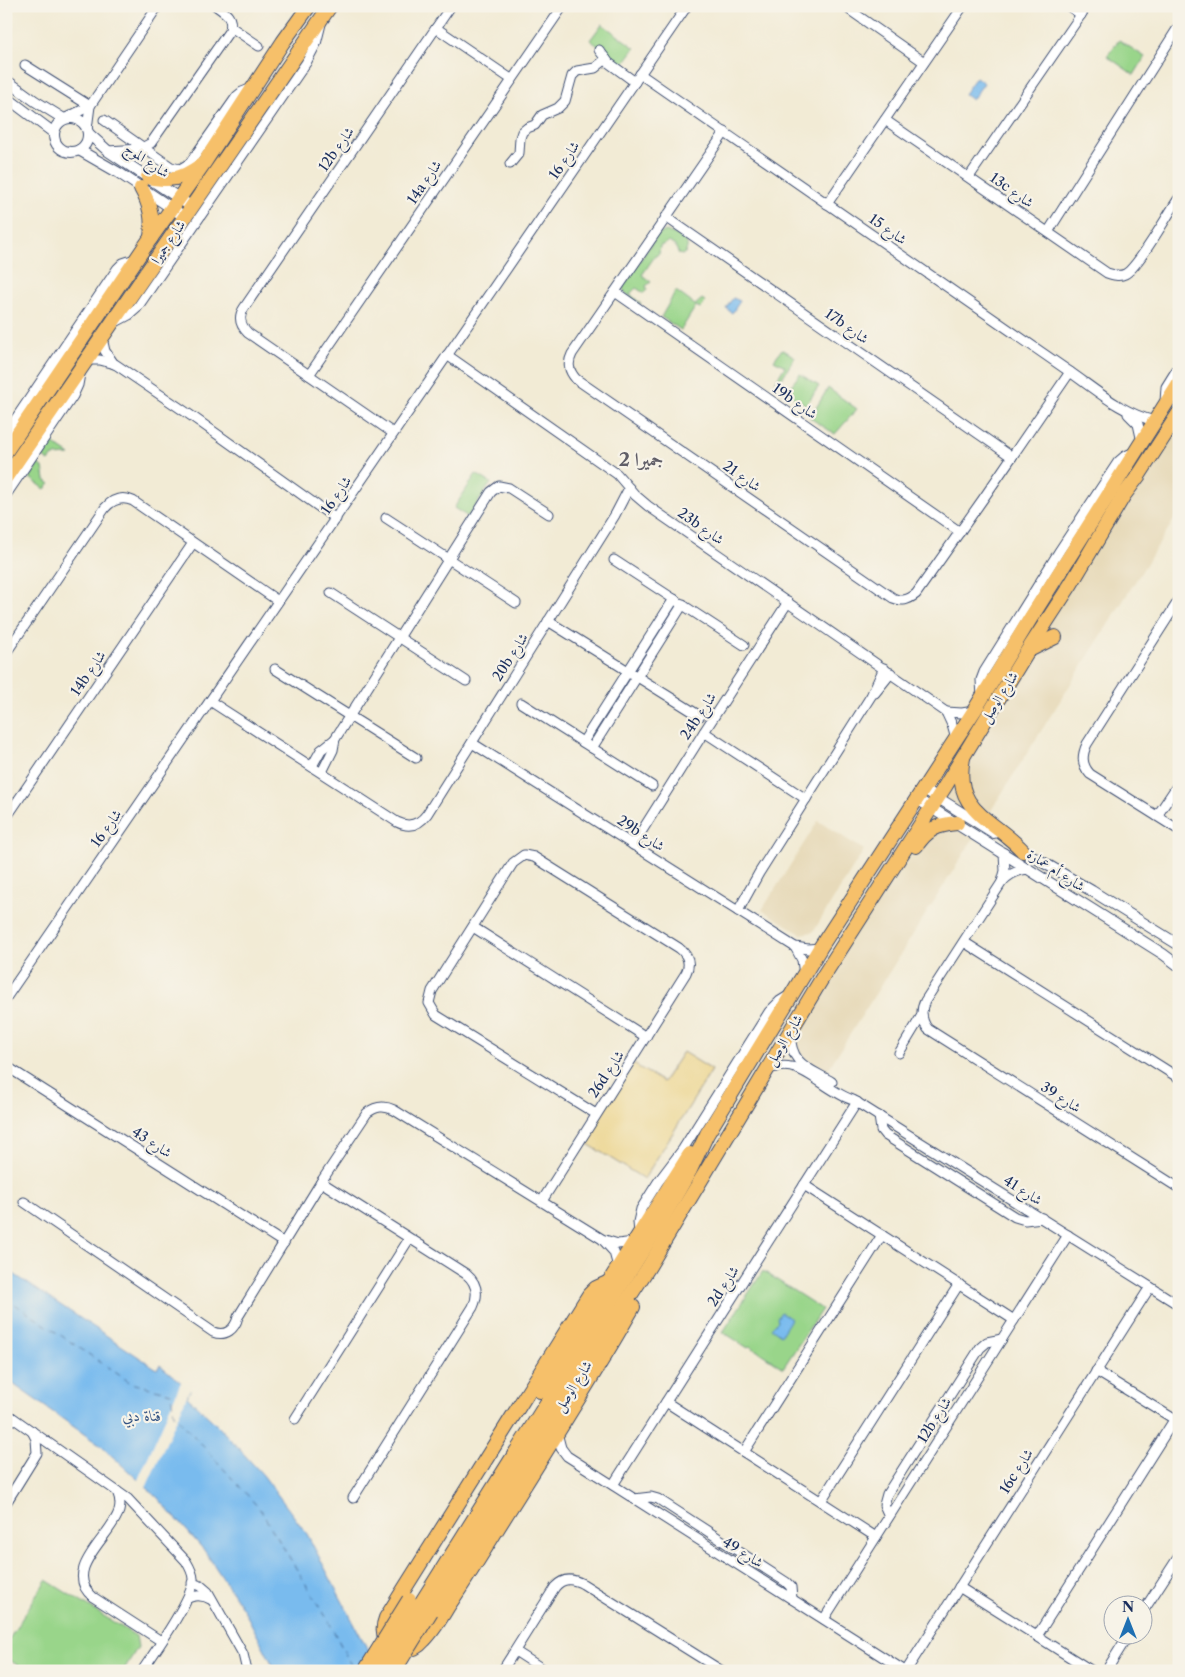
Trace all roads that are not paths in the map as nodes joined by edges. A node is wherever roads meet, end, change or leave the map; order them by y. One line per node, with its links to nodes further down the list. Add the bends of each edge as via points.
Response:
1 (158, 6): 28 (street)
2 (216, 6): 15 (street, via 230,18)
3 (309, 6): 26 (main road, شارع جميرا)
4 (330, 6): 13 (main road, شارع جميرا)
5 (451, 6): 16 (street, 12b شارع)
6 (563, 6): 23 (street, 14a شارع)
7 (688, 6): 22 (street, شارع 16)
8 (844, 6): 20 (street)
9 (964, 6): 20 (street)
10 (1069, 6): 12 (street)
11 (1087, 6): 12 (street)
12 (1081, 15): 40 (street)
13 (322, 18): 45 (main road, شارع جميرا); 51 (street, via 316,44 306,63 137,308)
14 (1179, 26): 47 (street)
15 (231, 27): 17 (street); 35 (street, via 151,143)
16 (436, 28): 23 (street); 58 (street, 12b شارع, via 240,318 244,329)
17 (259, 46)
18 (599, 50): 19 (street)
19 (606, 59): 25 (street); 39 (street, via 595,68 577,71 572,76 565,101 522,132 519,152)
20 (924, 62): 31 (street)
21 (25, 65): 28 (street)
22 (640, 74): 25 (street, شارع 16); 33 (street, شارع 15)
23 (511, 79): 58 (street, 14a شارع)
24 (6, 80): 29 (street)
25 (635, 82): 53 (street, شارع 16)
26 (254, 87): 35 (street, via 239,94 184,168 171,167); 38 (main road, شارع جميرا)
27 (6, 97): 34 (street)
28 (90, 106): 29 (street); 32 (street)
29 (65, 119): 32 (street, via 76,118); 34 (street)
30 (104, 120): 35 (street)
31 (884, 120): 40 (street, 13c شارع); 44 (street)
32 (88, 131): 36 (street, via 86,143); 37 (street, شارع الموج)
33 (725, 132): 44 (street, شارع 15); 46 (street)
34 (54, 133): 36 (street, via 63,150)
35 (145, 147): 37 (street)
36 (79, 150): 41 (street, شارع الموج)
37 (108, 151): 41 (street, شارع الموج)
38 (204, 163): 41 (main road, via 190,174 174,180); 43 (main road, شارع جميرا)
39 (510, 164)
40 (969, 177): 47 (street, 13c شارع)
41 (145, 183): 43 (street, شارع الموج); 48 (main road, via 152,212)
42 (1179, 198): 47 (street, 13c شارع, via 1137,263 1126,274 1107,273)
43 (176, 204): 45 (street, شارع الموج); 48 (main road, شارع جميرا)
44 (827, 204): 57 (street, شارع 15)
45 (189, 212): 51 (main road, شارع جميرا)
46 (666, 217): 50 (street); 68 (street, 17b شارع)
47 (1048, 232)
48 (150, 239): 49 (main road, شارع جميرا)
49 (138, 258): 65 (street, via 117,269); 67 (main road, شارع جميرا)
50 (614, 292): 76 (street, 19b شارع); 76 (street, شارع 21, via 572,354 568,366 576,379 893,598 907,600 916,594)
51 (112, 324): 52 (main road, شارع جميرا)
52 (102, 338): 54 (main road, شارع جميرا); 55 (street)
53 (447, 355): 64 (street, شارع 16); 70 (street, 23b شارع, via 617,474)
54 (83, 364): 55 (street, via 100,360); 69 (main road, شارع جميرا); 71 (street, via 74,396)
55 (115, 364): 75 (street)
56 (1179, 366): 61 (street, شارع الوصل, via 1166,387)
57 (1070, 372): 60 (street, شارع 15); 68 (street)
58 (309, 375): 64 (street)
59 (1179, 383): 61 (main road, شارع الوصل)
60 (1121, 406): 63 (street, شارع 15); 66 (street, شارع 15, via 1138,424)
61 (1165, 406): 63 (main road, شارع الوصل)
62 (1179, 413): 72 (main road, شارع الوصل)
63 (1155, 421): 66 (main road, شارع الوصل); 72 (main road, via 1156,437)
64 (394, 433): 75 (street, شارع 16)
65 (6, 434)
66 (1139, 446): 100 (main road, شارع الوصل)
67 (6, 451)
68 (1012, 457): 76 (street)
69 (6, 477)
70 (632, 491): 85 (street, 23b شارع, via 648,506); 87 (street, 20b شارع)
71 (6, 495)
72 (1124, 495): 91 (main road, شارع الوصل)
73 (549, 514): 78 (street, via 509,488 499,486 491,492)
74 (386, 518): 78 (street)
75 (336, 519): 83 (street, شارع 16)
76 (960, 532)
77 (193, 543): 83 (street); 92 (street, via 133,501 126,498 115,500 105,508); 120 (street, 14b شارع)
78 (450, 558): 84 (street); 88 (street)
79 (614, 560): 81 (street)
80 (330, 593): 88 (street)
81 (674, 599): 86 (street); 94 (street)
82 (1179, 600): 119 (street, via 1083,754 1084,765 1090,774)
83 (278, 601): 98 (street, شارع 16)
84 (516, 602)
85 (788, 602): 95 (street, 23b شارع); 104 (street, 24b شارع)
86 (683, 604): 90 (street); 96 (street)
87 (548, 621): 94 (street); 108 (street, 20b شارع)
88 (399, 637): 97 (street); 102 (street)
89 (1055, 637): 91 (main road)
90 (744, 644)
91 (1028, 650): 110 (main road, شارع الوصل)
92 (6, 653)
93 (275, 669): 102 (street)
94 (628, 670): 96 (street); 107 (street)
95 (888, 671): 101 (street, 23b شارع); 116 (street)
96 (637, 676): 103 (street); 109 (street)
97 (466, 681)
98 (210, 701): 112 (street); 138 (street, شارع 16)
99 (521, 703): 107 (street)
100 (974, 711): 101 (street); 106 (main road, شارع الوصل)
101 (946, 712): 106 (street)
102 (349, 716): 105 (street); 111 (street)
103 (700, 716)
104 (704, 732): 116 (street); 123 (street, 24b شارع)
105 (335, 739): 112 (street, via 321,750); 113 (street, via 334,750)
106 (956, 739): 117 (main road, شارع الوصل)
107 (583, 742): 109 (street)
108 (472, 743): 113 (street, 20b شارع, via 423,820 410,826); 123 (street, 29b شارع)
109 (592, 748): 115 (street)
110 (964, 753): 118 (main road, شارع الوصل); 124 (main road, via 962,781 968,802 977,814)
111 (416, 758)
112 (312, 766): 113 (street)
113 (322, 772)
114 (1179, 783): 119 (street)
115 (652, 786)
116 (806, 798): 129 (street)
117 (918, 798): 118 (street, شارع أم عمارة); 126 (main road, via 918,809 895,848); 134 (main road, شارع الوصل)
118 (934, 803): 121 (street, شارع أم عمارة); 124 (street, شارع أم عمارة); 126 (main road, شارع الوصل)
119 (1158, 816): 122 (street)
120 (6, 818)
121 (957, 823): 125 (street, شارع أم عمارة); 126 (main road, via 930,830 911,853)
122 (1179, 830)
123 (633, 845): 129 (street, 29b شارع)
124 (1023, 850): 132 (street, شارع أم عمارة)
125 (1004, 853): 127 (street, شارع أم عمارة); 128 (street)
126 (893, 866): 140 (main road, شارع الوصل)
127 (1029, 869): 128 (street, via 1011,874); 135 (street, شارع أم عمارة)
128 (1002, 882): 131 (street)
129 (735, 909): 133 (street, 29b شارع)
130 (472, 927): 141 (street); 141 (street, 26d شارع, via 513,863 524,855 534,857 656,933 683,952 688,960 686,973); 147 (street, via 430,994 430,1007 436,1015)
131 (964, 942): 139 (street, via 925,1001); 145 (street)
132 (1179, 945)
133 (795, 947): 134 (street, 29b شارع); 136 (street, via 802,960)
134 (820, 948): 136 (main road, شارع الوصل)
135 (1179, 966)
136 (804, 974): 137 (main road, شارع الوصل)
137 (793, 993): 149 (main road, شارع الوصل); 158 (street, شارع الوصل, via 769,1012 680,1155 658,1182 639,1213)
138 (6, 998)
139 (922, 1015): 142 (street); 152 (street, شارع 39, via 928,1029)
140 (790, 1032): 144 (main road, شارع الوصل); 146 (street, شارع 41, via 795,1058)
141 (646, 1037): 147 (street, 26d شارع)
142 (898, 1052)
143 (6, 1066): 161 (street, شارع 43)
144 (767, 1069): 146 (street, شارع 41, via 795,1068); 163 (main road, شارع الوصل)
145 (1179, 1078)
146 (855, 1101): 148 (street, شارع 41); 151 (street, 2d شارع)
147 (596, 1114): 153 (street, 26d شارع)
148 (879, 1116): 155 (street, شارع 41); 155 (street, via 885,1135 1014,1218)
149 (707, 1134): 158 (main road, شارع الوصل, via 683,1164); 197 (main road, شارع الوصل, via 658,1226)
150 (321, 1182): 153 (street, via 367,1113 377,1107 389,1107); 159 (street); 161 (street)
151 (804, 1185): 156 (street); 171 (street, 2d شارع)
152 (1179, 1188)
153 (542, 1200): 160 (street)
154 (24, 1202): 161 (street, via 208,1328 226,1326 238,1317)
155 (1042, 1218): 157 (street, شارع 41)
156 (882, 1235): 165 (street); 178 (street)
157 (1068, 1235): 166 (street, شارع 41); 168 (street, 12b شارع)
158 (636, 1237): 160 (street, via 618,1244); 162 (main road, شارع الوصل)
159 (409, 1239): 173 (street); 184 (street, via 466,1274 474,1282 477,1294 473,1307)
160 (602, 1239): 162 (street, via 614,1252)
161 (284, 1242)
162 (618, 1267): 164 (main road, شارع الوصل)
163 (648, 1268): 176 (main road, via 635,1303); 197 (main road, شارع الوصل)
164 (609, 1282): 180 (main road, via 589,1295 386,1618 383,1634 391,1645 411,1650 429,1635); 197 (main road, شارع الوصل)
165 (959, 1284): 168 (street); 185 (street)
166 (1150, 1287): 167 (street, شارع 41); 170 (street, 16c شارع)
167 (1179, 1305)
168 (1014, 1320): 169 (street, 12b شارع)
169 (1002, 1338): 189 (street, 12b شارع); 189 (street, via 987,1342 980,1348 886,1494 884,1505)
170 (1096, 1371): 174 (street); 193 (street, 16c شارع)
171 (666, 1402): 178 (street); 182 (street, 2d شارع)
172 (6, 1413): 175 (street)
173 (296, 1419)
174 (1176, 1421): 199 (street)
175 (32, 1431): 177 (street); 179 (street)
176 (557, 1433): 180 (main road); 181 (street, via 559,1444)
177 (57, 1448): 179 (street); 183 (street)
178 (744, 1452): 185 (street)
179 (37, 1453): 186 (street)
180 (542, 1456): 181 (street)
181 (567, 1456): 182 (street, شارع 49)
182 (613, 1485): 198 (street, شارع 49)
183 (117, 1491): 187 (street); 188 (street)
184 (353, 1498)
185 (821, 1501): 190 (street)
186 (6, 1503)
187 (137, 1507): 188 (street); 192 (street, via 186,1561 192,1573)
188 (118, 1513): 200 (street, via 86,1562 82,1578 85,1588)
189 (889, 1516): 190 (street, 12b شارع)
190 (876, 1537): 198 (street, 12b شارع)
191 (1179, 1556): 195 (street)
192 (192, 1583): 194 (street); 196 (street, via 205,1588)
193 (959, 1587): 199 (street); 211 (street, 16c شارع)
194 (188, 1598): 196 (street, via 195,1595); 200 (street)
195 (1152, 1598)
196 (212, 1600): 204 (street, via 243,1654)
197 (420, 1605): 205 (main road, شارع الوصل, bridge); 206 (main road, شارع الوصل, bridge); 207 (main road, شارع الوصل, bridge)
198 (824, 1619): 211 (street, شارع 49)
199 (1037, 1636): 212 (street)
200 (161, 1640): 203 (street)
201 (1123, 1644): 213 (street)
202 (515, 1651): 208 (street); 209 (street); 210 (street, via 559,1582 578,1581)
203 (142, 1671)
204 (247, 1671)
205 (365, 1671)
206 (379, 1671)
207 (394, 1671)
208 (502, 1671)
209 (546, 1671)
210 (722, 1671)
211 (905, 1671)
212 (1092, 1671)
213 (1106, 1671)

